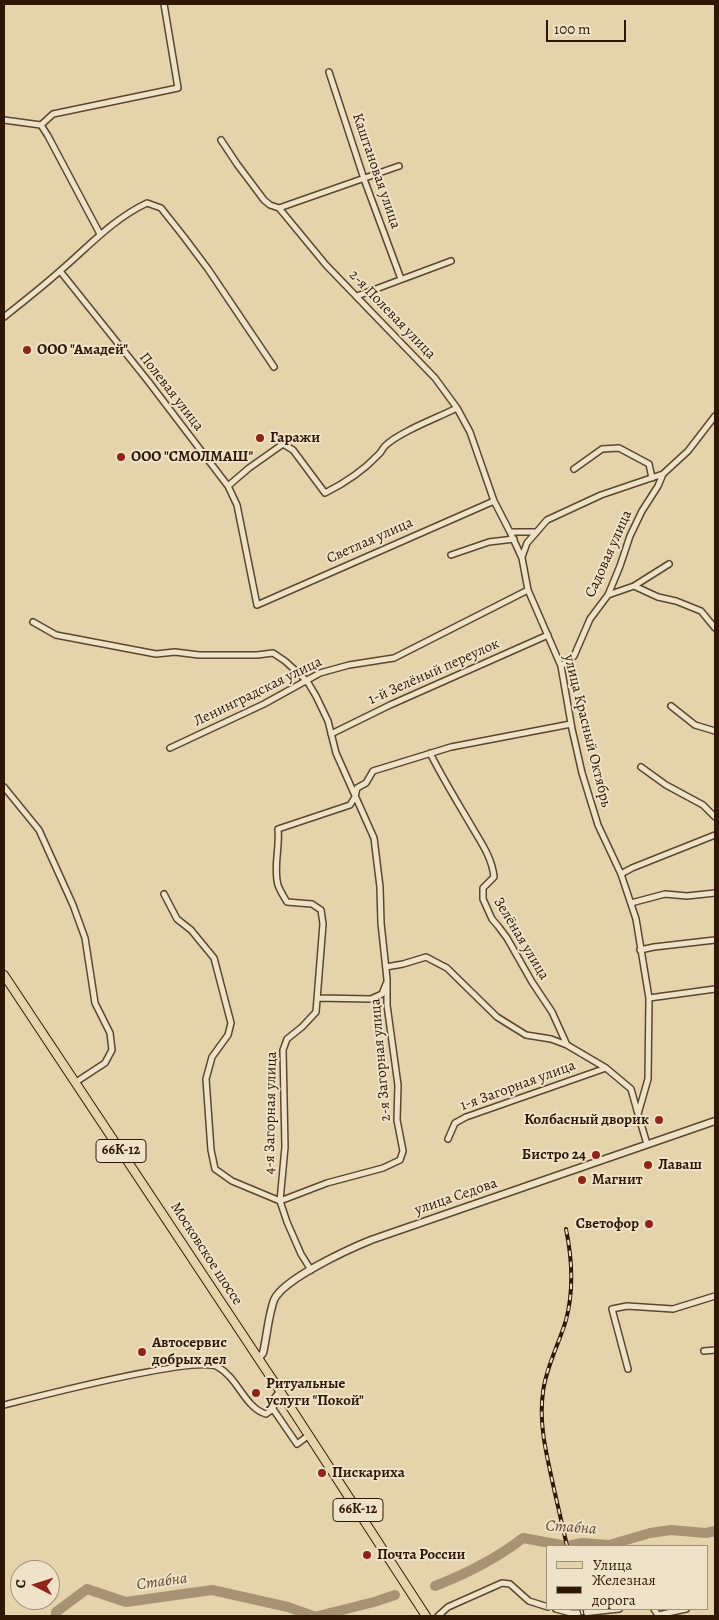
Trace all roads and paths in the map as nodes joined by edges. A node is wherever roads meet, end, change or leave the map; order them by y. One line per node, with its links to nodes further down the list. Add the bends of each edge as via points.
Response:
1 (164, 4): 4 (street, via 178,88 53,114)
2 (329, 72): 7 (street, Каштановая улица)
3 (4, 120): 4 (street)
4 (41, 125): 9 (street)
5 (221, 140): 8 (street, 2-я Полевая улица, via 264,200)
6 (399, 166): 7 (street)
7 (364, 179): 8 (street); 12 (street, Каштановая улица)
8 (279, 208): 13 (street, 2-я Полевая улица, via 326,265)
9 (100, 234): 11 (street); 15 (street, via 147,204 161,208 208,269)
10 (451, 261): 12 (street)
11 (60, 272): 14 (street); 21 (street, Полевая улица)
12 (401, 279): 13 (street)
13 (357, 296): 16 (street, 2-я Полевая улица, via 435,378)
14 (4, 317)
15 (274, 367)
16 (457, 408): 21 (street, via 397,437 360,472 325,493 292,450 283,444); 22 (street, 2-я Полевая улица, via 470,432)
17 (715, 416): 19 (street, Садовая улица, via 688,451)
18 (574, 469): 20 (street, via 602,449 619,448 649,464)
19 (663, 474): 20 (street, Садовая улица); 31 (street, Садовая улица, via 630,536)
20 (652, 478): 24 (street, Садовая улица, via 601,495 546,520)
21 (228, 486): 32 (street, Полевая улица, via 237,505)
22 (494, 501): 23 (street, 2-я Полевая улица); 32 (street, Светлая улица)
23 (510, 532): 24 (street); 25 (street, 2-я Полевая улица)
24 (536, 532): 27 (street, Садовая улица, via 526,542)
25 (514, 539): 26 (street, via 489,542); 27 (street, улица Красный Октябрь)
26 (451, 555)
27 (522, 558): 30 (street, улица Красный Октябрь)
28 (669, 564): 29 (street)
29 (634, 586): 31 (street); 34 (street, via 700,611)
30 (528, 590): 35 (street, улица Красный Октябрь); 38 (street, Ленинградская улица, via 394,658 349,665 320,673)
31 (608, 595): 37 (street, Садовая улица, via 590,619 574,656)
32 (257, 605)
33 (34, 622): 36 (street, Ленинградская улица, via 56,635 156,654)
34 (715, 628)
35 (548, 635): 37 (street, улица Красный Октябрь); 42 (street, 1-й Зелёный переулок, via 390,704)
36 (273, 653): 38 (street, 2-я Загорная улица)
37 (561, 666): 40 (street, улица Красный Октябрь)
38 (307, 681): 42 (street, 2-я Загорная улица); 43 (street, Ленинградская улица)
39 (671, 706): 41 (street, via 695,724)
40 (571, 724): 44 (street, via 470,742); 50 (street, улица Красный Октябрь, via 598,825)
41 (715, 731)
42 (331, 734): 47 (street, 2-я Загорная улица)
43 (170, 748)
44 (430, 753): 47 (street, via 373,771 366,783 357,788); 62 (street, Зелёная улица, via 493,867 494,877 483,888 483,898 492,920 507,938 552,1012)
45 (641, 767): 48 (street, via 703,805)
46 (4, 787): 64 (street, via 39,830 74,905 85,938 95,1003 110,1033 112,1050 105,1062)
47 (355, 797): 56 (street, 2-я Загорная улица, via 374,838); 60 (street, 4-я Загорная улица, via 350,805 278,829 276,875 279,887 287,902 312,904 321,910 323,924)
48 (715, 817)
49 (715, 835): 50 (street)
50 (621, 874): 53 (street, улица Красный Октябрь)
51 (715, 893): 53 (street, via 665,894)
52 (164, 894): 69 (street, via 177,919 191,930 214,958 232,1023 212,1057 206,1079 211,1150 216,1169 232,1182)
53 (631, 903): 55 (street, улица Красный Октябрь)
54 (715, 940): 55 (street)
55 (640, 950): 61 (street, улица Красный Октябрь)
56 (386, 967): 58 (street, 2-я Загорная улица); 62 (street, via 426,957 447,968 497,1017 526,1035)
57 (4, 975): 64 (main road, Московское шоссе / 66К-12)
58 (387, 979): 60 (street, via 382,994 371,999); 69 (street, 2-я Загорная улица, via 387,1005 398,1085 397,1120 403,1151 400,1160)
59 (715, 989): 61 (street)
60 (317, 998): 69 (street, 4-я Загорная улица, via 316,1012 287,1039 283,1050 285,1147)
61 (649, 998): 65 (street, улица Красный Октябрь, via 648,1080)
62 (567, 1045): 63 (street)
63 (606, 1068): 65 (street, via 631,1089); 67 (street, 1-я Загорная улица, via 466,1117 456,1123)
64 (76, 1082): 74 (main road, Московское шоссе / 66К-12)
65 (638, 1114): 68 (street)
66 (715, 1121): 68 (street, улица Седова)
67 (448, 1139)
68 (647, 1144): 70 (street, улица Седова, via 371,1240)
69 (280, 1201): 70 (street, 4-я Загорная улица, via 301,1254)
70 (311, 1270): 74 (street, улица Седова, via 282,1290 275,1299 263,1353)
71 (715, 1296): 75 (street, via 673,1309 627,1306 612,1309)
72 (715, 1350): 73 (street)
73 (704, 1351)
74 (259, 1358): 76 (main road, Московское шоссе / 66К-12)
75 (628, 1369)
76 (280, 1391): 78 (street, via 274,1397); 79 (main road, Московское шоссе / 66К-12)
77 (4, 1405): 78 (street, via 110,1380 192,1364 210,1364 233,1381 258,1412 266,1414)
78 (274, 1409): 79 (street, via 297,1444)
79 (309, 1435): 86 (main road, Московское шоссе / 66К-12)
80 (546, 1605): 87 (street, via 529,1601 510,1584 502,1582 448,1607)
81 (560, 1610): 85 (street)
82 (612, 1610): 85 (street)
83 (655, 1610): 84 (street, via 658,1615)
84 (681, 1610)
85 (579, 1615)
86 (425, 1616)
87 (438, 1616)

